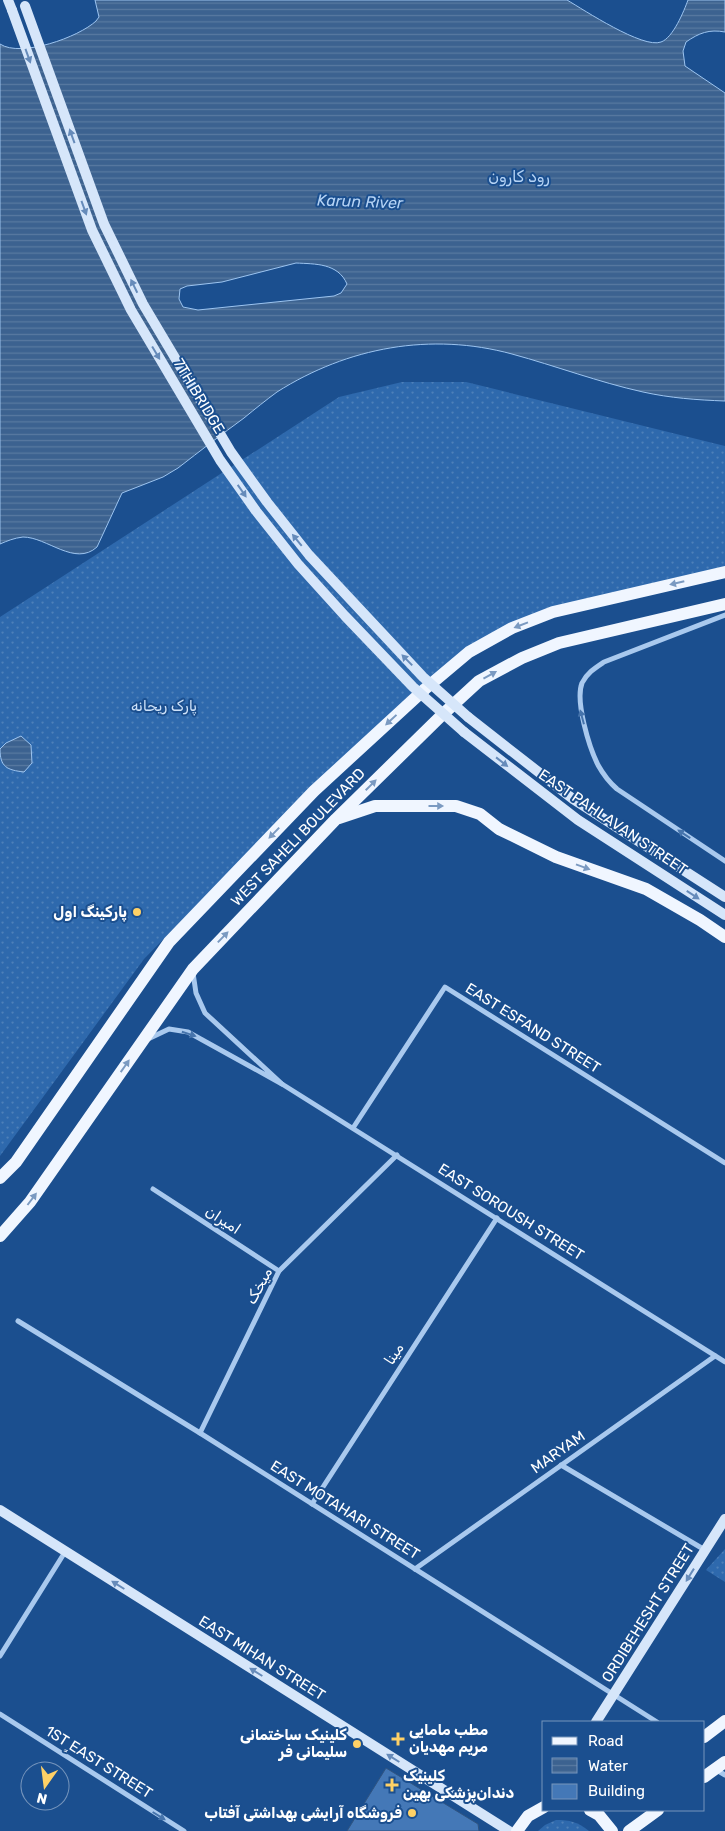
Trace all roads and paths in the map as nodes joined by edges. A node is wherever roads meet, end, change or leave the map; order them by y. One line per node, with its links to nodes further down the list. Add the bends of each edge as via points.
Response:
1 (24, 3): 6 (main road, 7TH BRIDGE, one-way to 1, bridge, via 423,677 309,555 231,452 143,304 104,224)
2 (10, 5): 7 (main road, 7TH BRIDGE, one-way to 7, bridge, via 92,230 131,310 220,460 298,564 413,687)
3 (725, 572): 19 (main road, WEST SAHELI BOULEVARD, one-way to 19, via 553,612 512,628 469,652 314,791 169,942 16,1162)
4 (725, 604): 8 (main road, WEST SAHELI BOULEVARD, one-way to 4, via 442,715 485,678 522,658 560,644)
5 (725, 616): 9 (street, EAST PAHLAVAN STREET, one-way to 5, via 617,789 606,778 597,763 579,702 586,676 604,662)
6 (468, 717): 10 (main road, EAST PAHLAVAN STREET, via 573,799)
7 (464, 732): 11 (main road, EAST PAHLAVAN STREET, one-way to 11, via 578,820)
8 (336, 819): 12 (main road, one-way to 12, via 375,806 456,806 480,814 499,828 556,857 646,890); 13 (main road, WEST SAHELI BOULEVARD, one-way to 8)
9 (725, 860)
10 (725, 897)
11 (725, 915)
12 (725, 937)
13 (193, 969): 14 (main road, WEST SAHELI BOULEVARD); 15 (street, via 196,993 205,1012)
14 (143, 1041): 15 (street, one-way to 15, via 169,1029 188,1032); 22 (main road, WEST SAHELI BOULEVARD, one-way to 14, via 30,1202)
15 (282, 1084): 16 (street, EAST SOROUSH STREET)
16 (353, 1128): 17 (street, EAST SOROUSH STREET); 18 (street, EAST ESFAND STREET, via 445,987)
17 (397, 1155): 21 (street, EAST SOROUSH STREET); 23 (street, میخک)
18 (725, 1163)
19 (0, 1178)
20 (153, 1189): 23 (street, امیران)
21 (496, 1218): 25 (street, EAST SOROUSH STREET); 29 (street, مینا)
22 (0, 1236)
23 (279, 1272): 27 (street, میخک)
24 (18, 1321): 27 (street, EAST MOTAHARI STREET)
25 (715, 1356): 26 (street, EAST SOROUSH STREET); 28 (street, MARYAM)
26 (725, 1362)
27 (200, 1433): 29 (street, EAST MOTAHARI STREET)
28 (561, 1465): 32 (street); 34 (street, MARYAM)
29 (312, 1504): 34 (street, EAST MOTAHARI STREET)
30 (0, 1510): 33 (main road, EAST MIHAN STREET)
31 (725, 1519): 32 (main road, ORDIBEHESHT STREET)
32 (705, 1551): 36 (main road, ORDIBEHESHT STREET, one-way to 36)
33 (65, 1552): 35 (street); 48 (main road, EAST MIHAN STREET, one-way to 33)
34 (415, 1569): 36 (street, EAST MOTAHARI STREET)
35 (0, 1656)
36 (614, 1695): 38 (main road, ORDIBEHESHT STREET); 39 (street, EAST MOTAHARI STREET)
37 (0, 1714): 47 (street, 1ST ٍEAST STREET, one-way to 47)
38 (597, 1721)
39 (655, 1721)
40 (725, 1721): 41 (main road)
41 (705, 1736)
42 (722, 1769): 43 (main road)
43 (705, 1777)
44 (542, 1807): 49 (main road, via 528,1816)
45 (657, 1811): 51 (main road)
46 (599, 1812): 50 (main road)
47 (184, 1831)
48 (509, 1831)
49 (517, 1831)
50 (612, 1831)
51 (629, 1831)

